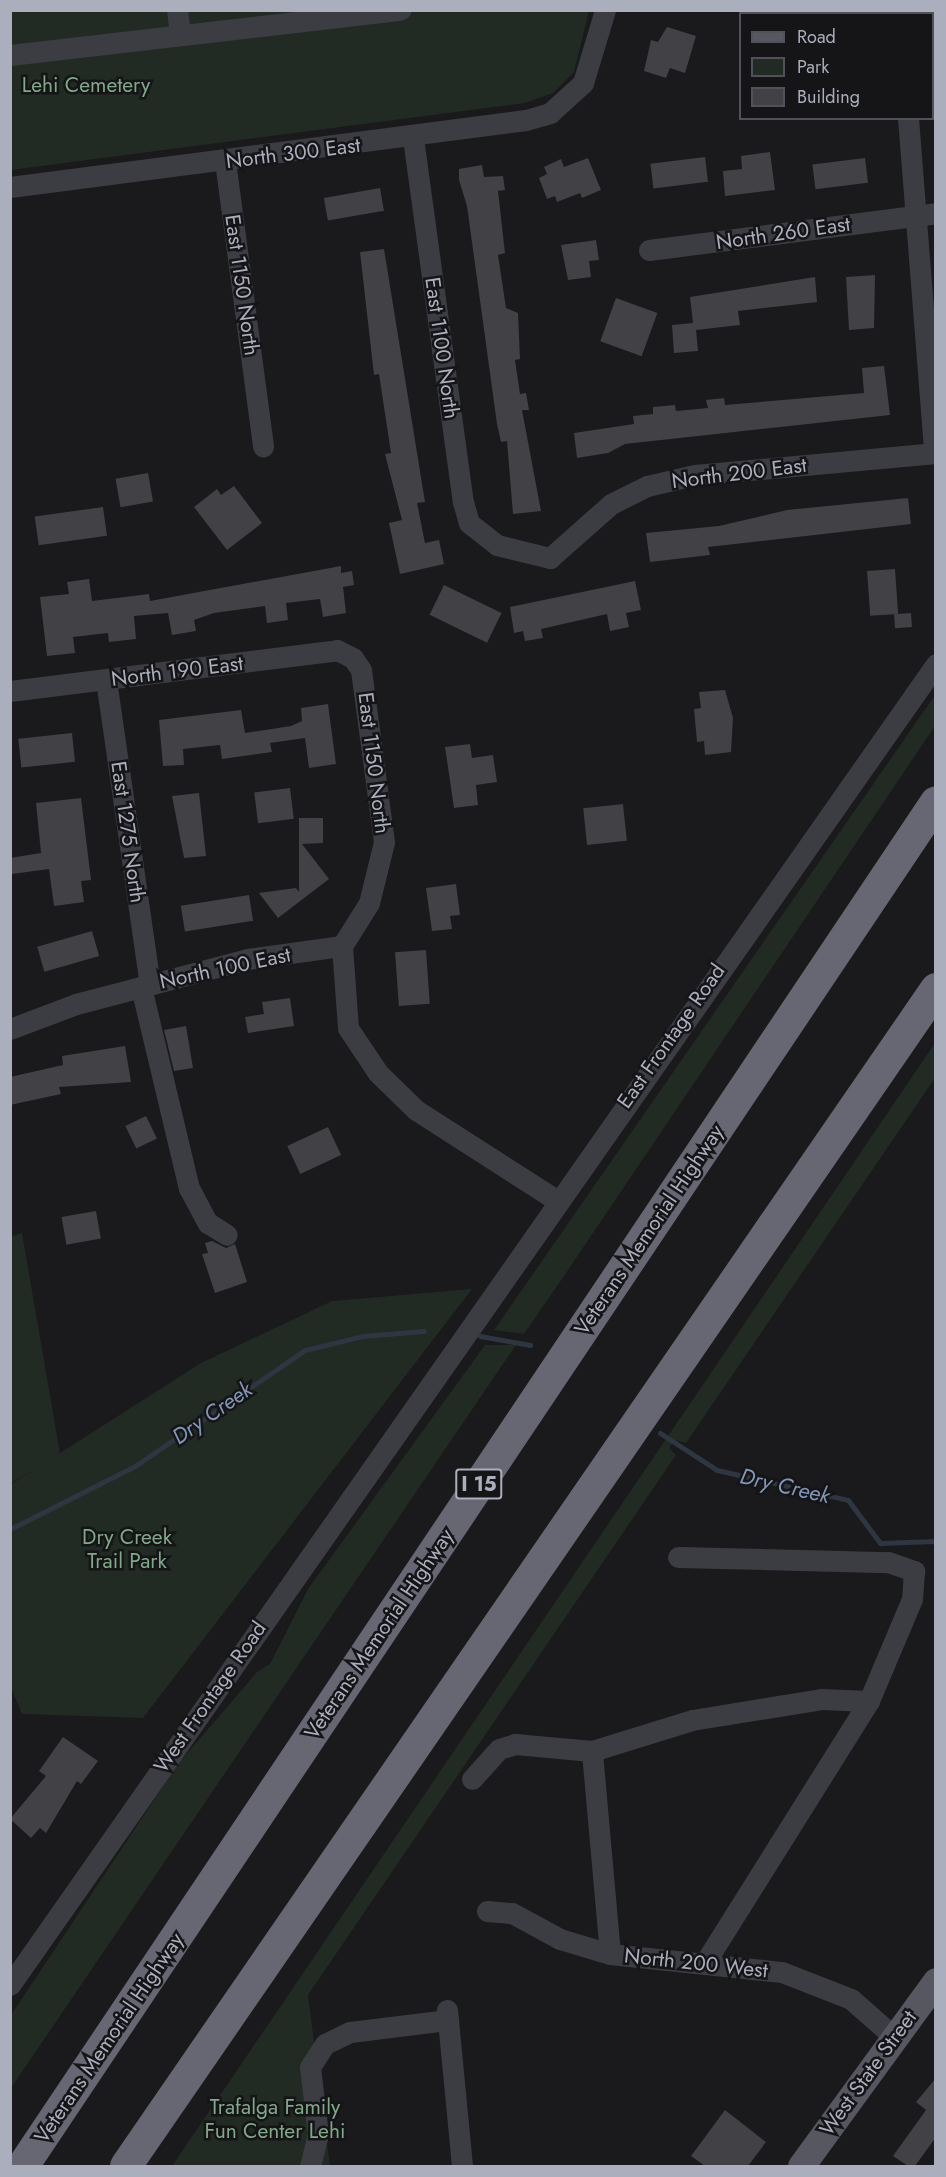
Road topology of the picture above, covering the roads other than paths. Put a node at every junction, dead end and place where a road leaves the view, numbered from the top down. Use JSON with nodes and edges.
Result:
{"nodes":[{"id":1,"x":177,"y":10,"type":"edge"},
{"id":2,"x":400,"y":10,"type":"edge"},
{"id":3,"x":605,"y":10,"type":"edge"},
{"id":4,"x":180,"y":35,"type":"junction"},
{"id":5,"x":10,"y":55,"type":"edge"},
{"id":6,"x":908,"y":120,"type":"edge"},
{"id":7,"x":413,"y":138,"type":"junction"},
{"id":8,"x":225,"y":161,"type":"junction"},
{"id":9,"x":10,"y":187,"type":"edge"},
{"id":10,"x":926,"y":214,"type":"edge"},
{"id":11,"x":650,"y":250,"type":"dead end"},
{"id":12,"x":263,"y":446,"type":"dead end"},
{"id":13,"x":935,"y":452,"type":"edge"},
{"id":14,"x":497,"y":544,"type":"joint"},
{"id":15,"x":342,"y":652,"type":"joint"},
{"id":16,"x":936,"y":664,"type":"edge"},
{"id":17,"x":106,"y":680,"type":"junction"},
{"id":18,"x":10,"y":691,"type":"edge"},
{"id":19,"x":936,"y":802,"type":"edge"},
{"id":20,"x":342,"y":946,"type":"junction"},
{"id":21,"x":145,"y":986,"type":"junction"},
{"id":22,"x":936,"y":989,"type":"edge"},
{"id":23,"x":10,"y":1029,"type":"edge"},
{"id":24,"x":556,"y":1200,"type":"junction"},
{"id":25,"x":227,"y":1235,"type":"dead end"},
{"id":26,"x":410,"y":1410,"type":"joint"},
{"id":27,"x":678,"y":1557,"type":"dead end"},
{"id":28,"x":869,"y":1701,"type":"junction"},
{"id":29,"x":592,"y":1751,"type":"junction"},
{"id":30,"x":472,"y":1779,"type":"dead end"},
{"id":31,"x":488,"y":1911,"type":"dead end"},
{"id":32,"x":610,"y":1954,"type":"junction"},
{"id":33,"x":705,"y":1962,"type":"junction"},
{"id":34,"x":936,"y":1981,"type":"edge"},
{"id":35,"x":10,"y":1985,"type":"edge"},
{"id":36,"x":893,"y":2036,"type":"junction"},
{"id":37,"x":23,"y":2166,"type":"edge"},
{"id":38,"x":126,"y":2166,"type":"edge"},
{"id":39,"x":310,"y":2166,"type":"edge"},
{"id":40,"x":462,"y":2166,"type":"edge"},
{"id":41,"x":801,"y":2166,"type":"edge"}],
"edges":[{"from":1,"to":4,"type":"street"},
{"from":2,"to":4,"type":"street"},
{"from":3,"to":7,"type":"street","name":"North 300 East"},
{"from":4,"to":5,"type":"street"},
{"from":6,"to":10,"type":"street"},
{"from":7,"to":8,"type":"street","name":"North 300 East"},
{"from":7,"to":14,"type":"street","name":"East 1100 North"},
{"from":8,"to":9,"type":"street","name":"North 300 East"},
{"from":8,"to":12,"type":"street","name":"East 1150 North"},
{"from":10,"to":11,"type":"street","name":"North 260 East"},
{"from":10,"to":13,"type":"street"},
{"from":13,"to":14,"type":"street","name":"North 200 East"},
{"from":15,"to":17,"type":"street","name":"North 190 East"},
{"from":15,"to":20,"type":"street","name":"East 1150 North"},
{"from":16,"to":24,"type":"street","name":"East Frontage Road"},
{"from":17,"to":18,"type":"street","name":"North 190 East"},
{"from":17,"to":21,"type":"street","name":"East 1275 North"},
{"from":19,"to":37,"type":"highway","name":"Veterans Memorial Highway","number":"I 15"},
{"from":20,"to":21,"type":"street","name":"North 100 East"},
{"from":20,"to":24,"type":"street"},
{"from":21,"to":23,"type":"street","name":"North 100 East"},
{"from":21,"to":25,"type":"street","name":"East 1275 North"},
{"from":22,"to":38,"type":"highway"},
{"from":24,"to":26,"type":"street","name":"East Frontage Road"},
{"from":26,"to":35,"type":"street","name":"West Frontage Road"},
{"from":27,"to":28,"type":"street"},
{"from":28,"to":29,"type":"street"},
{"from":28,"to":33,"type":"street"},
{"from":29,"to":30,"type":"street"},
{"from":29,"to":32,"type":"street"},
{"from":31,"to":32,"type":"street","name":"North 200 West"},
{"from":32,"to":33,"type":"street","name":"North 200 West"},
{"from":33,"to":36,"type":"street","name":"North 200 West"},
{"from":34,"to":36,"type":"main road","name":"West State Street"},
{"from":36,"to":41,"type":"main road","name":"West State Street"},
{"from":39,"to":40,"type":"street"}]}
